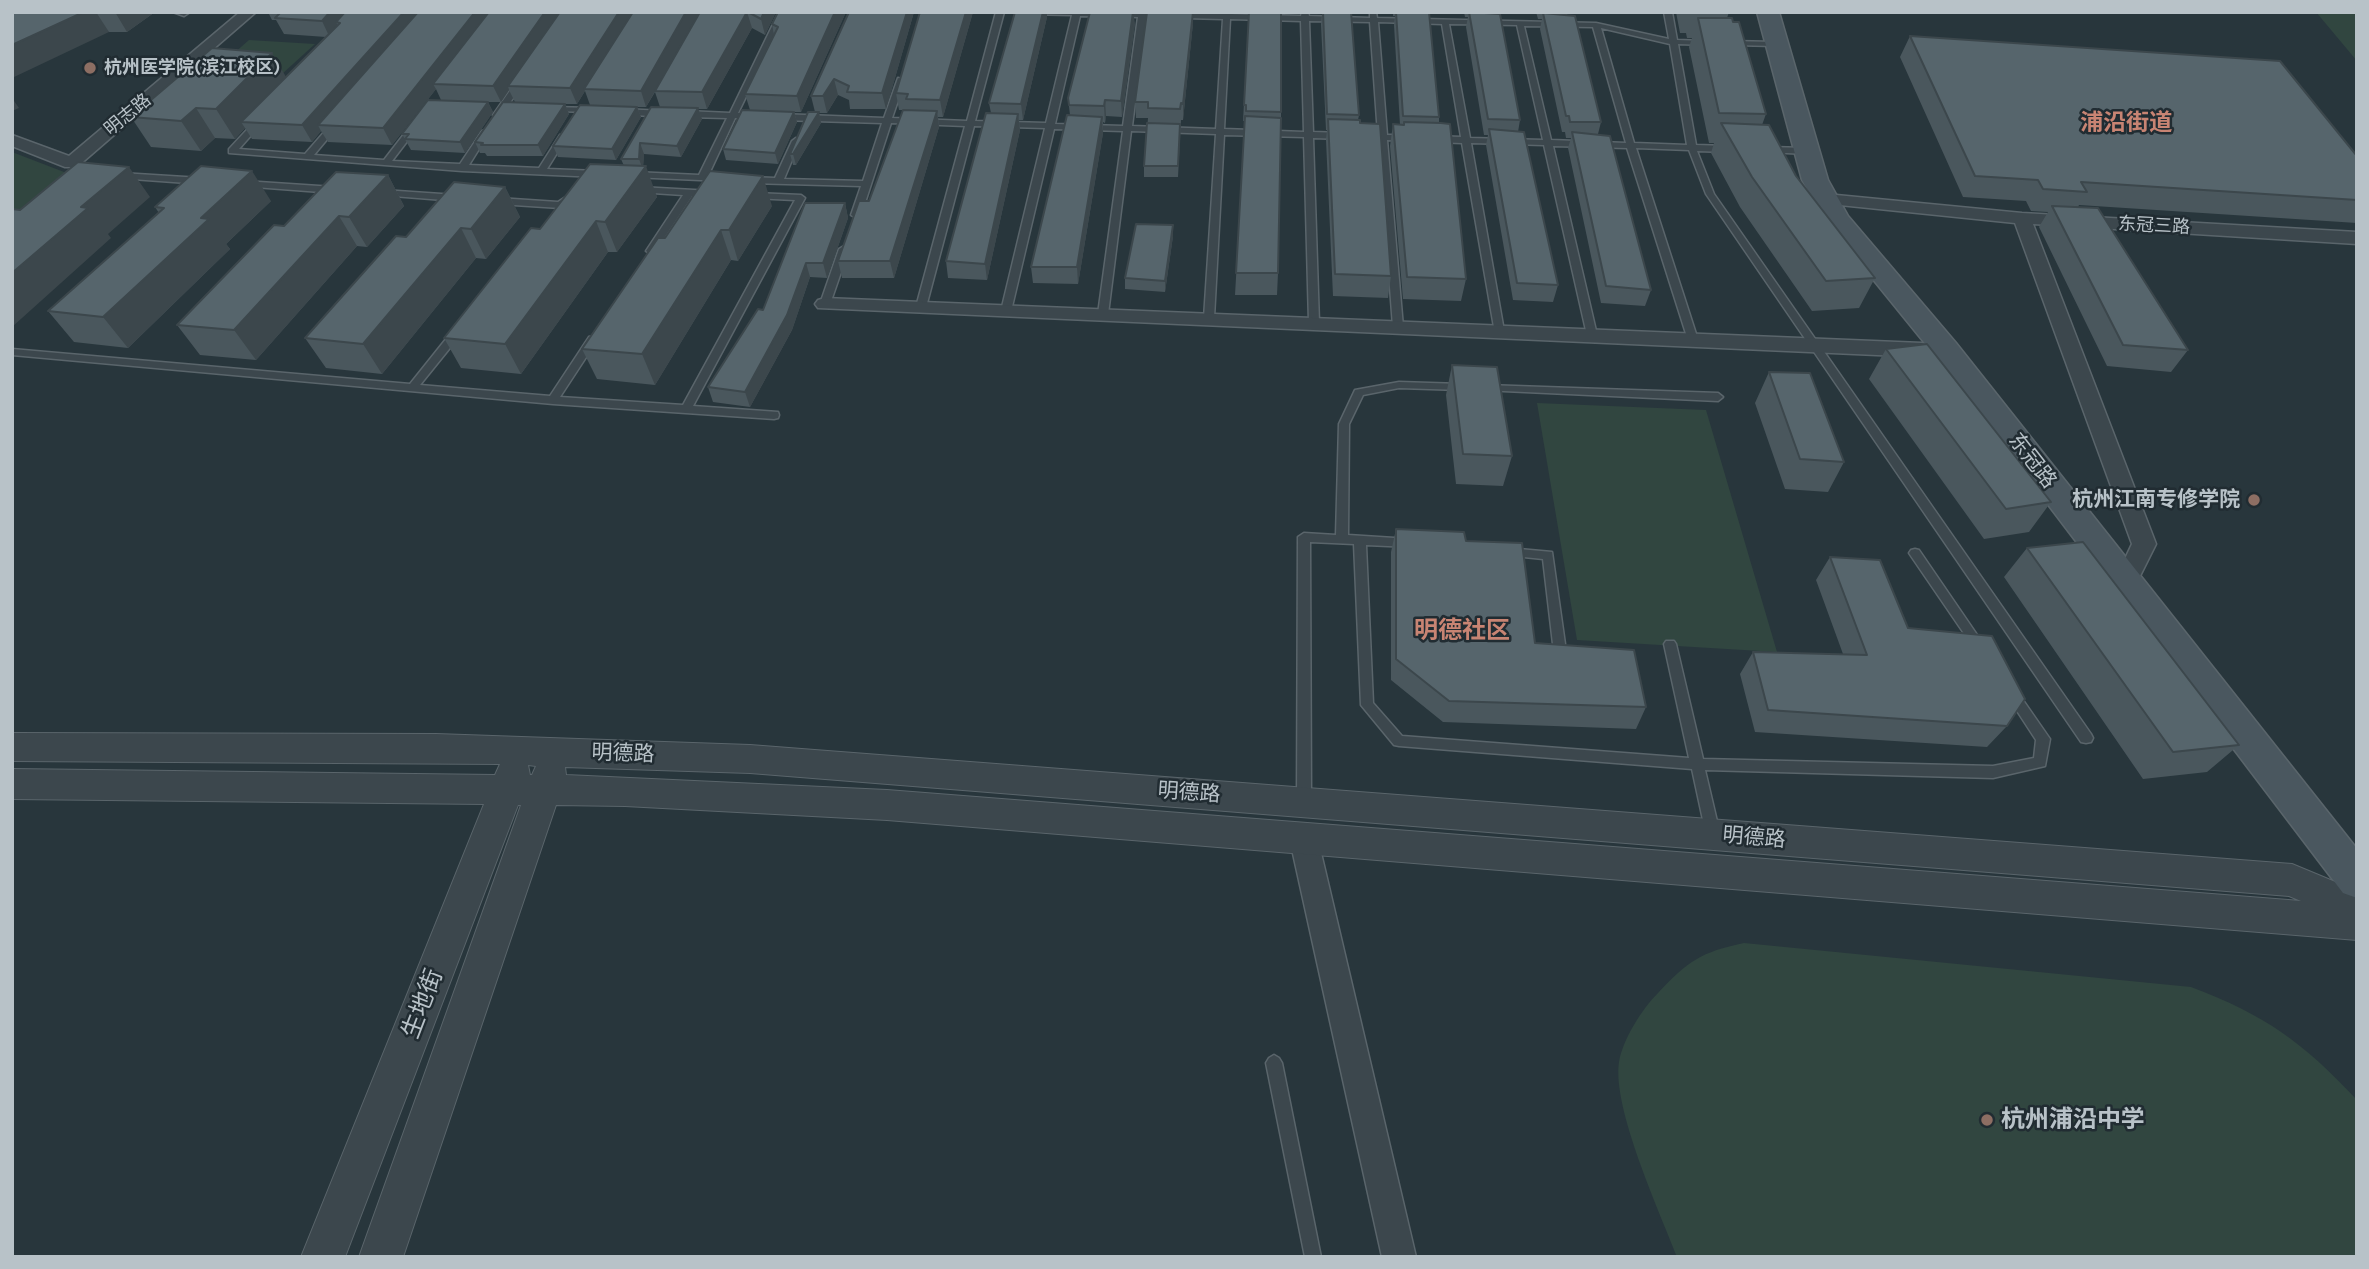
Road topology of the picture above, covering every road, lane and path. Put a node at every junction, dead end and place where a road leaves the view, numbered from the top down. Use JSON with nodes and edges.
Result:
{"nodes":[{"id":1,"x":177,"y":12,"type":"edge"},
{"id":2,"x":186,"y":12,"type":"edge"},
{"id":3,"x":249,"y":12,"type":"edge"},
{"id":4,"x":783,"y":12,"type":"edge"},
{"id":5,"x":1000,"y":12,"type":"edge"},
{"id":6,"x":1026,"y":12,"type":"edge"},
{"id":7,"x":1668,"y":12,"type":"edge"},
{"id":8,"x":1768,"y":12,"type":"edge"},
{"id":9,"x":1077,"y":13,"type":"edge"},
{"id":10,"x":1226,"y":14,"type":"edge"},
{"id":11,"x":1142,"y":15,"type":"junction"},
{"id":12,"x":1305,"y":15,"type":"edge"},
{"id":13,"x":1374,"y":16,"type":"edge"},
{"id":14,"x":1444,"y":21,"type":"junction"},
{"id":15,"x":1520,"y":23,"type":"junction"},
{"id":16,"x":1596,"y":25,"type":"junction"},
{"id":17,"x":1672,"y":42,"type":"junction"},
{"id":18,"x":1712,"y":43,"type":"edge"},
{"id":19,"x":1724,"y":43,"type":"edge"},
{"id":20,"x":1776,"y":44,"type":"junction"},
{"id":21,"x":903,"y":72,"type":"edge"},
{"id":22,"x":524,"y":76,"type":"edge"},
{"id":23,"x":587,"y":99,"type":"edge"},
{"id":24,"x":655,"y":102,"type":"edge"},
{"id":25,"x":811,"y":106,"type":"edge"},
{"id":26,"x":489,"y":108,"type":"edge"},
{"id":27,"x":501,"y":109,"type":"junction"},
{"id":28,"x":514,"y":109,"type":"edge"},
{"id":29,"x":541,"y":109,"type":"edge"},
{"id":30,"x":580,"y":110,"type":"junction"},
{"id":31,"x":269,"y":111,"type":"edge"},
{"id":32,"x":648,"y":113,"type":"junction"},
{"id":33,"x":423,"y":115,"type":"edge"},
{"id":34,"x":343,"y":116,"type":"edge"},
{"id":35,"x":731,"y":116,"type":"junction"},
{"id":36,"x":806,"y":118,"type":"junction"},
{"id":37,"x":574,"y":120,"type":"edge"},
{"id":38,"x":888,"y":121,"type":"junction"},
{"id":39,"x":970,"y":123,"type":"junction"},
{"id":40,"x":641,"y":126,"type":"edge"},
{"id":41,"x":1048,"y":126,"type":"junction"},
{"id":42,"x":1127,"y":128,"type":"junction"},
{"id":43,"x":567,"y":130,"type":"edge"},
{"id":44,"x":1220,"y":131,"type":"junction"},
{"id":45,"x":1309,"y":135,"type":"junction"},
{"id":46,"x":1385,"y":137,"type":"junction"},
{"id":47,"x":1411,"y":138,"type":"edge"},
{"id":48,"x":12,"y":139,"type":"edge"},
{"id":49,"x":1424,"y":139,"type":"edge"},
{"id":50,"x":1464,"y":140,"type":"junction"},
{"id":51,"x":1547,"y":143,"type":"junction"},
{"id":52,"x":1631,"y":146,"type":"junction"},
{"id":53,"x":1692,"y":148,"type":"junction"},
{"id":54,"x":1744,"y":150,"type":"edge"},
{"id":55,"x":1756,"y":150,"type":"edge"},
{"id":56,"x":1808,"y":151,"type":"junction"},
{"id":57,"x":307,"y":157,"type":"junction"},
{"id":58,"x":386,"y":163,"type":"junction"},
{"id":59,"x":462,"y":168,"type":"junction"},
{"id":60,"x":541,"y":172,"type":"junction"},
{"id":61,"x":104,"y":174,"type":"edge"},
{"id":62,"x":615,"y":175,"type":"edge"},
{"id":63,"x":627,"y":175,"type":"edge"},
{"id":64,"x":702,"y":178,"type":"junction"},
{"id":65,"x":727,"y":179,"type":"edge"},
{"id":66,"x":740,"y":180,"type":"edge"},
{"id":67,"x":778,"y":181,"type":"junction"},
{"id":68,"x":214,"y":182,"type":"edge"},
{"id":69,"x":228,"y":183,"type":"edge"},
{"id":70,"x":867,"y":184,"type":"junction"},
{"id":71,"x":583,"y":188,"type":"edge"},
{"id":72,"x":339,"y":190,"type":"edge"},
{"id":73,"x":623,"y":190,"type":"edge"},
{"id":74,"x":366,"y":192,"type":"edge"},
{"id":75,"x":689,"y":193,"type":"junction"},
{"id":76,"x":717,"y":194,"type":"edge"},
{"id":77,"x":745,"y":195,"type":"edge"},
{"id":78,"x":463,"y":199,"type":"edge"},
{"id":79,"x":1826,"y":199,"type":"junction"},
{"id":80,"x":491,"y":200,"type":"edge"},
{"id":81,"x":560,"y":205,"type":"junction"},
{"id":82,"x":551,"y":216,"type":"edge"},
{"id":83,"x":2021,"y":218,"type":"junction"},
{"id":84,"x":854,"y":220,"type":"edge"},
{"id":85,"x":2357,"y":238,"type":"edge"},
{"id":86,"x":846,"y":244,"type":"edge"},
{"id":87,"x":644,"y":262,"type":"edge"},
{"id":88,"x":825,"y":304,"type":"joint"},
{"id":89,"x":921,"y":307,"type":"junction"},
{"id":90,"x":1006,"y":311,"type":"junction"},
{"id":91,"x":1103,"y":314,"type":"junction"},
{"id":92,"x":1209,"y":318,"type":"junction"},
{"id":93,"x":464,"y":323,"type":"edge"},
{"id":94,"x":1314,"y":323,"type":"junction"},
{"id":95,"x":1398,"y":327,"type":"junction"},
{"id":96,"x":598,"y":331,"type":"edge"},
{"id":97,"x":1499,"y":331,"type":"junction"},
{"id":98,"x":1592,"y":335,"type":"junction"},
{"id":99,"x":1693,"y":340,"type":"junction"},
{"id":100,"x":1812,"y":345,"type":"junction"},
{"id":101,"x":1946,"y":351,"type":"junction"},
{"id":102,"x":12,"y":352,"type":"edge"},
{"id":103,"x":412,"y":388,"type":"junction"},
{"id":104,"x":1718,"y":397,"type":"dead end"},
{"id":105,"x":553,"y":400,"type":"junction"},
{"id":106,"x":686,"y":410,"type":"junction"},
{"id":107,"x":774,"y":415,"type":"dead end"},
{"id":108,"x":1342,"y":538,"type":"junction"},
{"id":109,"x":1360,"y":539,"type":"junction"},
{"id":110,"x":1427,"y":545,"type":"edge"},
{"id":111,"x":1494,"y":551,"type":"edge"},
{"id":112,"x":1915,"y":553,"type":"dead end"},
{"id":113,"x":2126,"y":582,"type":"junction"},
{"id":114,"x":1559,"y":644,"type":"edge"},
{"id":115,"x":1670,"y":644,"type":"dead end"},
{"id":116,"x":1990,"y":662,"type":"edge"},
{"id":117,"x":2005,"y":684,"type":"edge"},
{"id":118,"x":2085,"y":738,"type":"dead end"},
{"id":119,"x":12,"y":747,"type":"edge"},
{"id":120,"x":540,"y":751,"type":"junction"},
{"id":121,"x":1698,"y":764,"type":"junction"},
{"id":122,"x":12,"y":784,"type":"edge"},
{"id":123,"x":507,"y":789,"type":"junction"},
{"id":124,"x":545,"y":789,"type":"junction"},
{"id":125,"x":1304,"y":802,"type":"junction"},
{"id":126,"x":1713,"y":834,"type":"junction"},
{"id":127,"x":1304,"y":841,"type":"junction"},
{"id":128,"x":2357,"y":880,"type":"edge"},
{"id":129,"x":2357,"y":909,"type":"edge"},
{"id":130,"x":2357,"y":923,"type":"edge"},
{"id":131,"x":1274,"y":1063,"type":"dead end"},
{"id":132,"x":323,"y":1257,"type":"edge"},
{"id":133,"x":381,"y":1257,"type":"edge"},
{"id":134,"x":1313,"y":1257,"type":"edge"},
{"id":135,"x":1399,"y":1257,"type":"edge"}],
"edges":[{"from":1,"to":2,"type":"lane"},
{"from":3,"to":48,"type":"street","name":"明志路"},
{"from":4,"to":35,"type":"lane"},
{"from":5,"to":39,"type":"lane"},
{"from":6,"to":9,"type":"lane"},
{"from":7,"to":17,"type":"lane"},
{"from":8,"to":20,"type":"main road","name":"东冠路"},
{"from":9,"to":11,"type":"lane"},
{"from":9,"to":41,"type":"lane"},
{"from":10,"to":11,"type":"lane"},
{"from":10,"to":12,"type":"lane"},
{"from":10,"to":44,"type":"lane"},
{"from":11,"to":42,"type":"lane"},
{"from":12,"to":13,"type":"lane"},
{"from":12,"to":45,"type":"lane"},
{"from":13,"to":14,"type":"lane"},
{"from":13,"to":46,"type":"lane"},
{"from":14,"to":15,"type":"lane"},
{"from":14,"to":50,"type":"lane"},
{"from":15,"to":16,"type":"lane"},
{"from":15,"to":51,"type":"lane"},
{"from":16,"to":17,"type":"lane"},
{"from":16,"to":52,"type":"lane"},
{"from":17,"to":18,"type":"lane"},
{"from":17,"to":53,"type":"lane"},
{"from":19,"to":20,"type":"lane"},
{"from":20,"to":56,"type":"main road","name":"东冠路"},
{"from":21,"to":38,"type":"lane"},
{"from":22,"to":27,"type":"lane"},
{"from":23,"to":30,"type":"lane"},
{"from":24,"to":32,"type":"lane"},
{"from":25,"to":36,"type":"lane"},
{"from":26,"to":27,"type":"lane"},
{"from":27,"to":28,"type":"lane"},
{"from":27,"to":59,"type":"lane"},
{"from":29,"to":30,"type":"lane"},
{"from":30,"to":32,"type":"lane"},
{"from":30,"to":37,"type":"lane"},
{"from":31,"to":57,"type":"lane"},
{"from":32,"to":35,"type":"lane"},
{"from":32,"to":40,"type":"lane"},
{"from":33,"to":58,"type":"lane"},
{"from":34,"to":57,"type":"lane"},
{"from":35,"to":36,"type":"lane"},
{"from":35,"to":64,"type":"lane"},
{"from":36,"to":38,"type":"lane"},
{"from":36,"to":67,"type":"lane"},
{"from":38,"to":39,"type":"lane"},
{"from":38,"to":70,"type":"lane"},
{"from":39,"to":41,"type":"lane"},
{"from":39,"to":89,"type":"lane"},
{"from":41,"to":42,"type":"lane"},
{"from":41,"to":90,"type":"lane"},
{"from":42,"to":44,"type":"lane"},
{"from":42,"to":91,"type":"lane"},
{"from":43,"to":60,"type":"lane"},
{"from":44,"to":45,"type":"lane"},
{"from":44,"to":92,"type":"lane"},
{"from":45,"to":46,"type":"lane"},
{"from":45,"to":94,"type":"lane"},
{"from":46,"to":47,"type":"lane"},
{"from":46,"to":95,"type":"lane"},
{"from":49,"to":50,"type":"lane"},
{"from":50,"to":51,"type":"lane"},
{"from":50,"to":97,"type":"lane"},
{"from":51,"to":52,"type":"lane"},
{"from":51,"to":98,"type":"lane"},
{"from":52,"to":53,"type":"lane"},
{"from":52,"to":99,"type":"lane"},
{"from":53,"to":54,"type":"lane"},
{"from":53,"to":100,"type":"lane"},
{"from":55,"to":56,"type":"lane"},
{"from":56,"to":79,"type":"main road","name":"东冠路"},
{"from":57,"to":58,"type":"lane"},
{"from":58,"to":59,"type":"lane"},
{"from":59,"to":60,"type":"lane"},
{"from":60,"to":62,"type":"lane"},
{"from":61,"to":68,"type":"lane"},
{"from":63,"to":64,"type":"lane"},
{"from":64,"to":65,"type":"lane"},
{"from":66,"to":67,"type":"lane"},
{"from":67,"to":70,"type":"lane"},
{"from":69,"to":72,"type":"lane"},
{"from":70,"to":84,"type":"lane"},
{"from":71,"to":81,"type":"lane"},
{"from":73,"to":75,"type":"lane"},
{"from":74,"to":78,"type":"lane"},
{"from":75,"to":76,"type":"lane"},
{"from":75,"to":87,"type":"lane"},
{"from":77,"to":106,"type":"lane"},
{"from":79,"to":83,"type":"street","name":"东冠三路"},
{"from":79,"to":101,"type":"main road","name":"东冠路"},
{"from":80,"to":81,"type":"lane"},
{"from":81,"to":82,"type":"lane"},
{"from":83,"to":85,"type":"street","name":"东冠三路"},
{"from":83,"to":113,"type":"street"},
{"from":86,"to":88,"type":"lane"},
{"from":88,"to":89,"type":"street"},
{"from":89,"to":90,"type":"street"},
{"from":90,"to":91,"type":"street"},
{"from":91,"to":92,"type":"street"},
{"from":92,"to":94,"type":"street"},
{"from":93,"to":103,"type":"lane"},
{"from":94,"to":95,"type":"street"},
{"from":95,"to":97,"type":"street"},
{"from":96,"to":105,"type":"lane"},
{"from":97,"to":98,"type":"street"},
{"from":98,"to":99,"type":"street"},
{"from":99,"to":100,"type":"street"},
{"from":100,"to":101,"type":"street"},
{"from":100,"to":118,"type":"lane"},
{"from":101,"to":113,"type":"main road","name":"东冠路"},
{"from":102,"to":103,"type":"lane"},
{"from":103,"to":105,"type":"lane"},
{"from":104,"to":108,"type":"lane"},
{"from":105,"to":106,"type":"lane"},
{"from":106,"to":107,"type":"lane"},
{"from":108,"to":109,"type":"lane"},
{"from":108,"to":125,"type":"lane"},
{"from":109,"to":110,"type":"lane"},
{"from":109,"to":121,"type":"lane"},
{"from":111,"to":114,"type":"lane"},
{"from":112,"to":116,"type":"lane"},
{"from":113,"to":128,"type":"main road","name":"东冠路"},
{"from":115,"to":121,"type":"lane"},
{"from":117,"to":121,"type":"lane"},
{"from":119,"to":120,"type":"street","name":"明德路"},
{"from":120,"to":123,"type":"street","name":"生地街"},
{"from":120,"to":124,"type":"street","name":"生地街"},
{"from":120,"to":125,"type":"street","name":"明德路"},
{"from":121,"to":126,"type":"lane"},
{"from":122,"to":123,"type":"street","name":"明德路"},
{"from":123,"to":124,"type":"street","name":"明德路"},
{"from":123,"to":132,"type":"street","name":"生地街"},
{"from":124,"to":127,"type":"street","name":"明德路"},
{"from":124,"to":133,"type":"street","name":"生地街"},
{"from":125,"to":126,"type":"street","name":"明德路"},
{"from":126,"to":129,"type":"street","name":"明德路"},
{"from":127,"to":130,"type":"street","name":"明德路"},
{"from":127,"to":135,"type":"street"},
{"from":131,"to":134,"type":"lane"}]}
